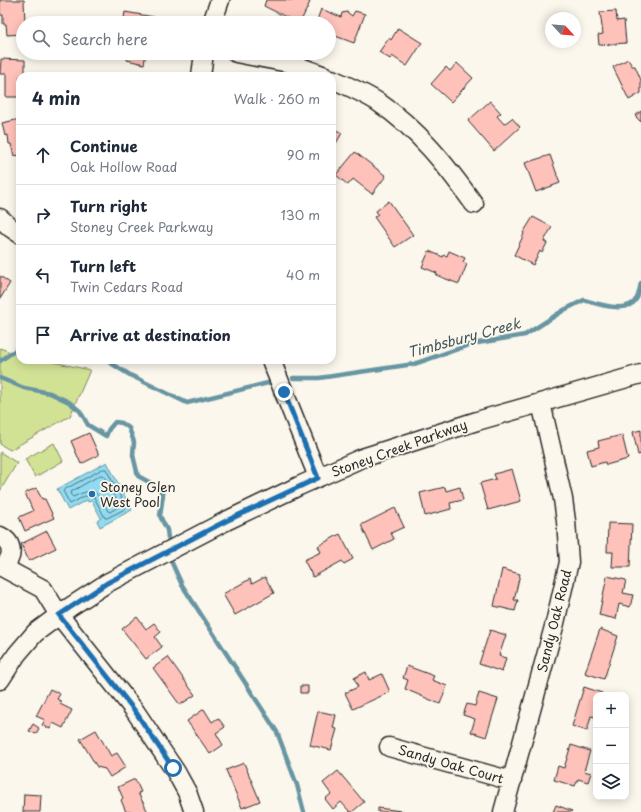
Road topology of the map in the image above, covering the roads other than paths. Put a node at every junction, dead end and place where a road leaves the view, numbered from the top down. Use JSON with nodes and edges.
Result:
{"nodes":[{"id":1,"x":220,"y":0,"type":"edge"},
{"id":2,"x":214,"y":16,"type":"edge"},
{"id":3,"x":203,"y":60,"type":"edge"},
{"id":4,"x":273,"y":60,"type":"edge"},
{"id":5,"x":202,"y":72,"type":"edge"},
{"id":6,"x":314,"y":72,"type":"edge"},
{"id":7,"x":336,"y":81,"type":"edge"},
{"id":8,"x":474,"y":204,"type":"dead end"},
{"id":9,"x":0,"y":218,"type":"edge"},
{"id":10,"x":16,"y":231,"type":"edge"},
{"id":11,"x":273,"y":364,"type":"edge"},
{"id":12,"x":641,"y":374,"type":"edge"},
{"id":13,"x":541,"y":403,"type":"junction"},
{"id":14,"x":318,"y":478,"type":"junction"},
{"id":15,"x":0,"y":536,"type":"edge"},
{"id":16,"x":1,"y":568,"type":"edge"},
{"id":17,"x":59,"y":615,"type":"junction"},
{"id":18,"x":0,"y":680,"type":"edge"},
{"id":19,"x":389,"y":747,"type":"dead end"},
{"id":20,"x":512,"y":781,"type":"junction"},
{"id":21,"x":194,"y":812,"type":"edge"},
{"id":22,"x":503,"y":812,"type":"edge"}],
"edges":[{"from":1,"to":2,"type":"street"},
{"from":3,"to":5,"type":"street"},
{"from":4,"to":6,"type":"street"},
{"from":7,"to":8,"type":"street"},
{"from":9,"to":10,"type":"street"},
{"from":11,"to":14,"type":"street"},
{"from":12,"to":13,"type":"street","name":"Stoney Creek Parkway"},
{"from":13,"to":14,"type":"street","name":"Stoney Creek Parkway"},
{"from":13,"to":20,"type":"street","name":"Sandy Oak Road"},
{"from":14,"to":17,"type":"street","name":"Stoney Creek Parkway"},
{"from":15,"to":16,"type":"street"},
{"from":16,"to":17,"type":"street"},
{"from":17,"to":18,"type":"street","name":"Stoney Creek Parkway"},
{"from":17,"to":21,"type":"street"},
{"from":19,"to":20,"type":"street","name":"Sandy Oak Court"},
{"from":20,"to":22,"type":"street","name":"Sandy Oak Road"}]}
